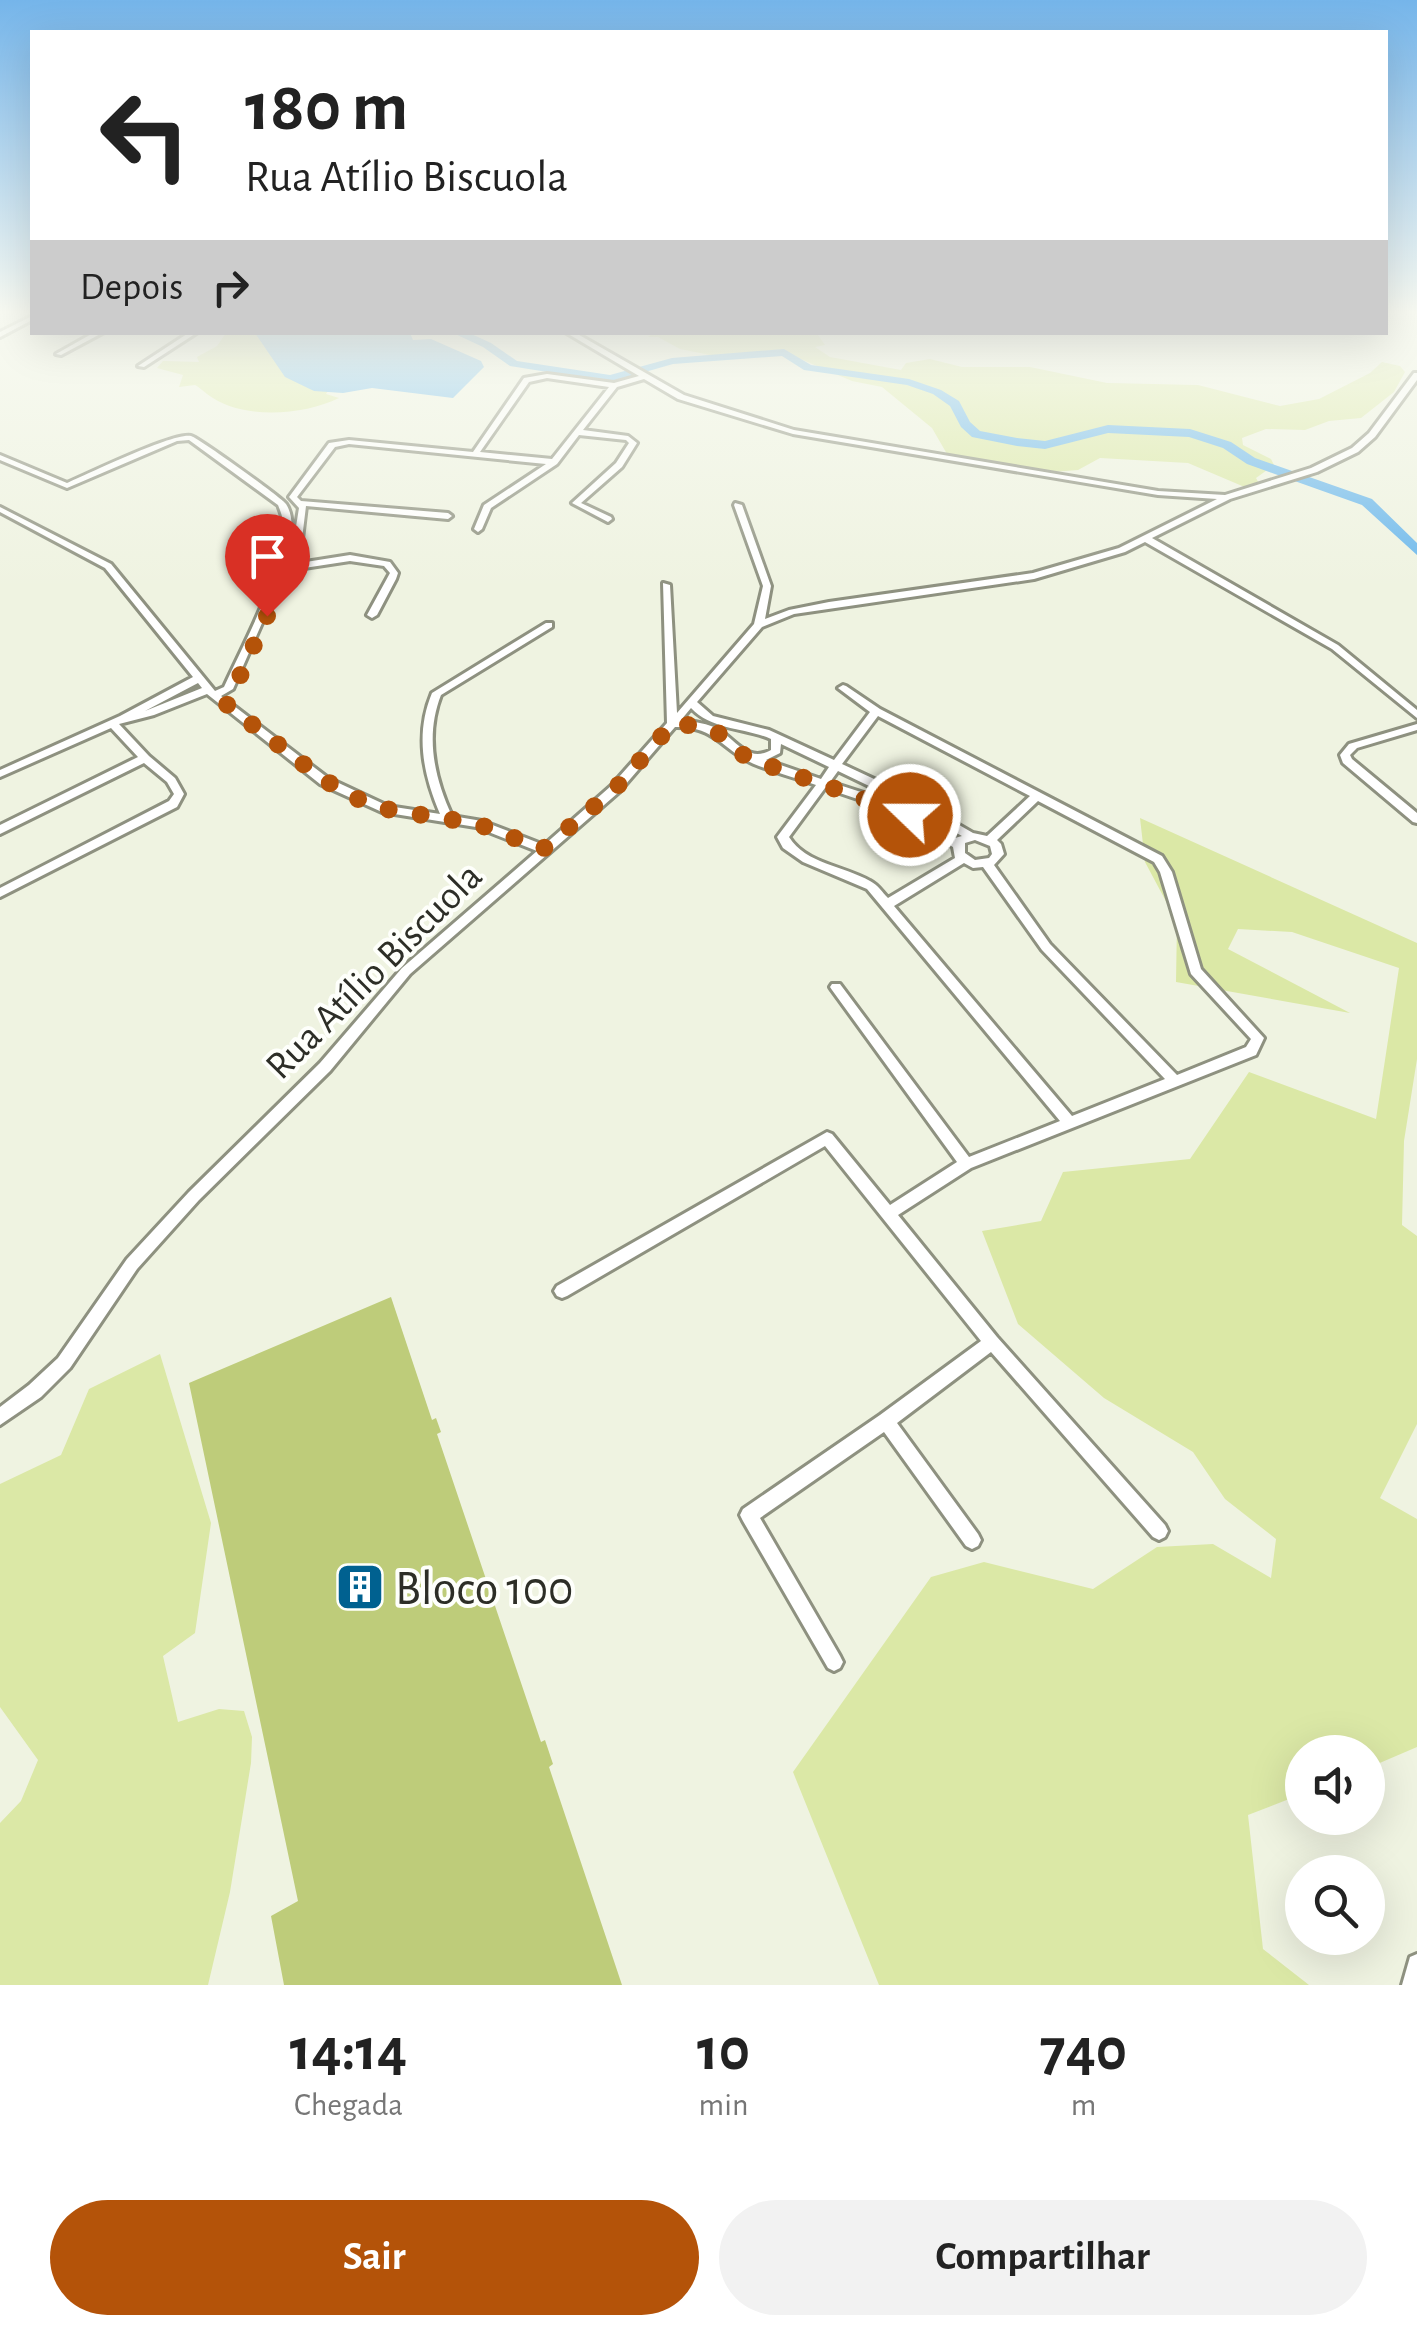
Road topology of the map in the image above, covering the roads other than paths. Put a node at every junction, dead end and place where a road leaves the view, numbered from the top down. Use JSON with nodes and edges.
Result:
{"nodes":[{"id":1,"x":512,"y":403,"type":"edge"},
{"id":2,"x":600,"y":403,"type":"edge"},
{"id":3,"x":697,"y":403,"type":"edge"},
{"id":4,"x":1396,"y":403,"type":"edge"},
{"id":5,"x":577,"y":432,"type":"junction"},
{"id":6,"x":476,"y":453,"type":"junction"},
{"id":7,"x":0,"y":457,"type":"edge"},
{"id":8,"x":554,"y":462,"type":"junction"},
{"id":9,"x":1227,"y":497,"type":"junction"},
{"id":10,"x":300,"y":505,"type":"junction"},
{"id":11,"x":738,"y":505,"type":"dead end"},
{"id":12,"x":0,"y":509,"type":"edge"},
{"id":13,"x":448,"y":516,"type":"dead end"},
{"id":14,"x":608,"y":518,"type":"dead end"},
{"id":15,"x":478,"y":528,"type":"dead end"},
{"id":16,"x":1147,"y":539,"type":"junction"},
{"id":17,"x":290,"y":567,"type":"junction"},
{"id":18,"x":666,"y":585,"type":"dead end"},
{"id":19,"x":372,"y":615,"type":"dead end"},
{"id":20,"x":548,"y":625,"type":"dead end"},
{"id":21,"x":759,"y":625,"type":"junction"},
{"id":22,"x":199,"y":678,"type":"junction"},
{"id":23,"x":843,"y":688,"type":"dead end"},
{"id":24,"x":212,"y":693,"type":"junction"},
{"id":25,"x":691,"y":702,"type":"junction"},
{"id":26,"x":227,"y":705,"type":"junction"},
{"id":27,"x":876,"y":711,"type":"junction"},
{"id":28,"x":1417,"y":716,"type":"edge"},
{"id":29,"x":118,"y":720,"type":"junction"},
{"id":30,"x":672,"y":724,"type":"junction"},
{"id":31,"x":1417,"y":727,"type":"edge"},
{"id":32,"x":776,"y":738,"type":"junction"},
{"id":33,"x":145,"y":758,"type":"junction"},
{"id":34,"x":747,"y":758,"type":"junction"},
{"id":35,"x":836,"y":766,"type":"junction"},
{"id":36,"x":0,"y":774,"type":"edge"},
{"id":37,"x":823,"y":783,"type":"junction"},
{"id":38,"x":1036,"y":796,"type":"junction"},
{"id":39,"x":447,"y":818,"type":"junction"},
{"id":40,"x":1417,"y":819,"type":"edge"},
{"id":41,"x":0,"y":830,"type":"edge"},
{"id":42,"x":970,"y":836,"type":"junction"},
{"id":43,"x":990,"y":840,"type":"junction"},
{"id":44,"x":957,"y":844,"type":"junction"},
{"id":45,"x":543,"y":849,"type":"junction"},
{"id":46,"x":962,"y":858,"type":"junction"},
{"id":47,"x":986,"y":864,"type":"junction"},
{"id":48,"x":0,"y":893,"type":"edge"},
{"id":49,"x":888,"y":904,"type":"junction"},
{"id":50,"x":836,"y":988,"type":"dead end"},
{"id":51,"x":1174,"y":1080,"type":"junction"},
{"id":52,"x":1068,"y":1121,"type":"junction"},
{"id":53,"x":966,"y":1164,"type":"junction"},
{"id":54,"x":888,"y":1214,"type":"junction"},
{"id":55,"x":562,"y":1290,"type":"dead end"},
{"id":56,"x":992,"y":1342,"type":"junction"},
{"id":57,"x":0,"y":1416,"type":"edge"},
{"id":58,"x":886,"y":1421,"type":"junction"},
{"id":59,"x":1159,"y":1531,"type":"dead end"},
{"id":60,"x":972,"y":1540,"type":"dead end"},
{"id":61,"x":834,"y":1662,"type":"dead end"},
{"id":62,"x":1417,"y":1964,"type":"edge"},
{"id":63,"x":1412,"y":1985,"type":"edge"}],
"edges":[{"from":1,"to":6,"type":"street"},
{"from":2,"to":5,"type":"street"},
{"from":3,"to":9,"type":"street"},
{"from":4,"to":9,"type":"street"},
{"from":5,"to":8,"type":"street"},
{"from":5,"to":14,"type":"street"},
{"from":6,"to":8,"type":"street"},
{"from":6,"to":10,"type":"street"},
{"from":7,"to":24,"type":"street"},
{"from":8,"to":15,"type":"street"},
{"from":9,"to":16,"type":"street"},
{"from":10,"to":13,"type":"street"},
{"from":10,"to":17,"type":"street"},
{"from":11,"to":21,"type":"street"},
{"from":12,"to":22,"type":"street"},
{"from":16,"to":21,"type":"street"},
{"from":16,"to":28,"type":"street"},
{"from":17,"to":19,"type":"street"},
{"from":17,"to":26,"type":"street"},
{"from":18,"to":30,"type":"street"},
{"from":20,"to":39,"type":"street"},
{"from":21,"to":25,"type":"street","name":"Rua Atílio Biscuola"},
{"from":22,"to":24,"type":"street"},
{"from":22,"to":29,"type":"street"},
{"from":23,"to":27,"type":"street"},
{"from":24,"to":26,"type":"street"},
{"from":24,"to":29,"type":"street"},
{"from":25,"to":30,"type":"street","name":"Rua Atílio Biscuola"},
{"from":25,"to":32,"type":"street"},
{"from":26,"to":39,"type":"street"},
{"from":27,"to":35,"type":"street"},
{"from":27,"to":38,"type":"street"},
{"from":29,"to":33,"type":"street"},
{"from":29,"to":36,"type":"street"},
{"from":30,"to":34,"type":"street"},
{"from":30,"to":45,"type":"street","name":"Rua Atílio Biscuola"},
{"from":31,"to":40,"type":"street"},
{"from":32,"to":34,"type":"street"},
{"from":32,"to":35,"type":"street"},
{"from":33,"to":41,"type":"street"},
{"from":33,"to":48,"type":"street"},
{"from":34,"to":37,"type":"street"},
{"from":35,"to":37,"type":"street"},
{"from":35,"to":42,"type":"street"},
{"from":37,"to":44,"type":"street"},
{"from":37,"to":49,"type":"street"},
{"from":38,"to":43,"type":"street"},
{"from":38,"to":51,"type":"street"},
{"from":39,"to":45,"type":"street"},
{"from":42,"to":43,"type":"street"},
{"from":42,"to":44,"type":"street"},
{"from":43,"to":47,"type":"street"},
{"from":44,"to":46,"type":"street"},
{"from":45,"to":57,"type":"street","name":"Rua Atílio Biscuola"},
{"from":46,"to":47,"type":"street"},
{"from":46,"to":49,"type":"street"},
{"from":47,"to":51,"type":"street"},
{"from":49,"to":52,"type":"street"},
{"from":50,"to":53,"type":"street"},
{"from":51,"to":52,"type":"street"},
{"from":52,"to":53,"type":"street"},
{"from":53,"to":54,"type":"street"},
{"from":54,"to":55,"type":"street"},
{"from":54,"to":56,"type":"street"},
{"from":56,"to":58,"type":"street"},
{"from":56,"to":59,"type":"street"},
{"from":58,"to":60,"type":"street"},
{"from":58,"to":61,"type":"street"},
{"from":62,"to":63,"type":"street"}]}
